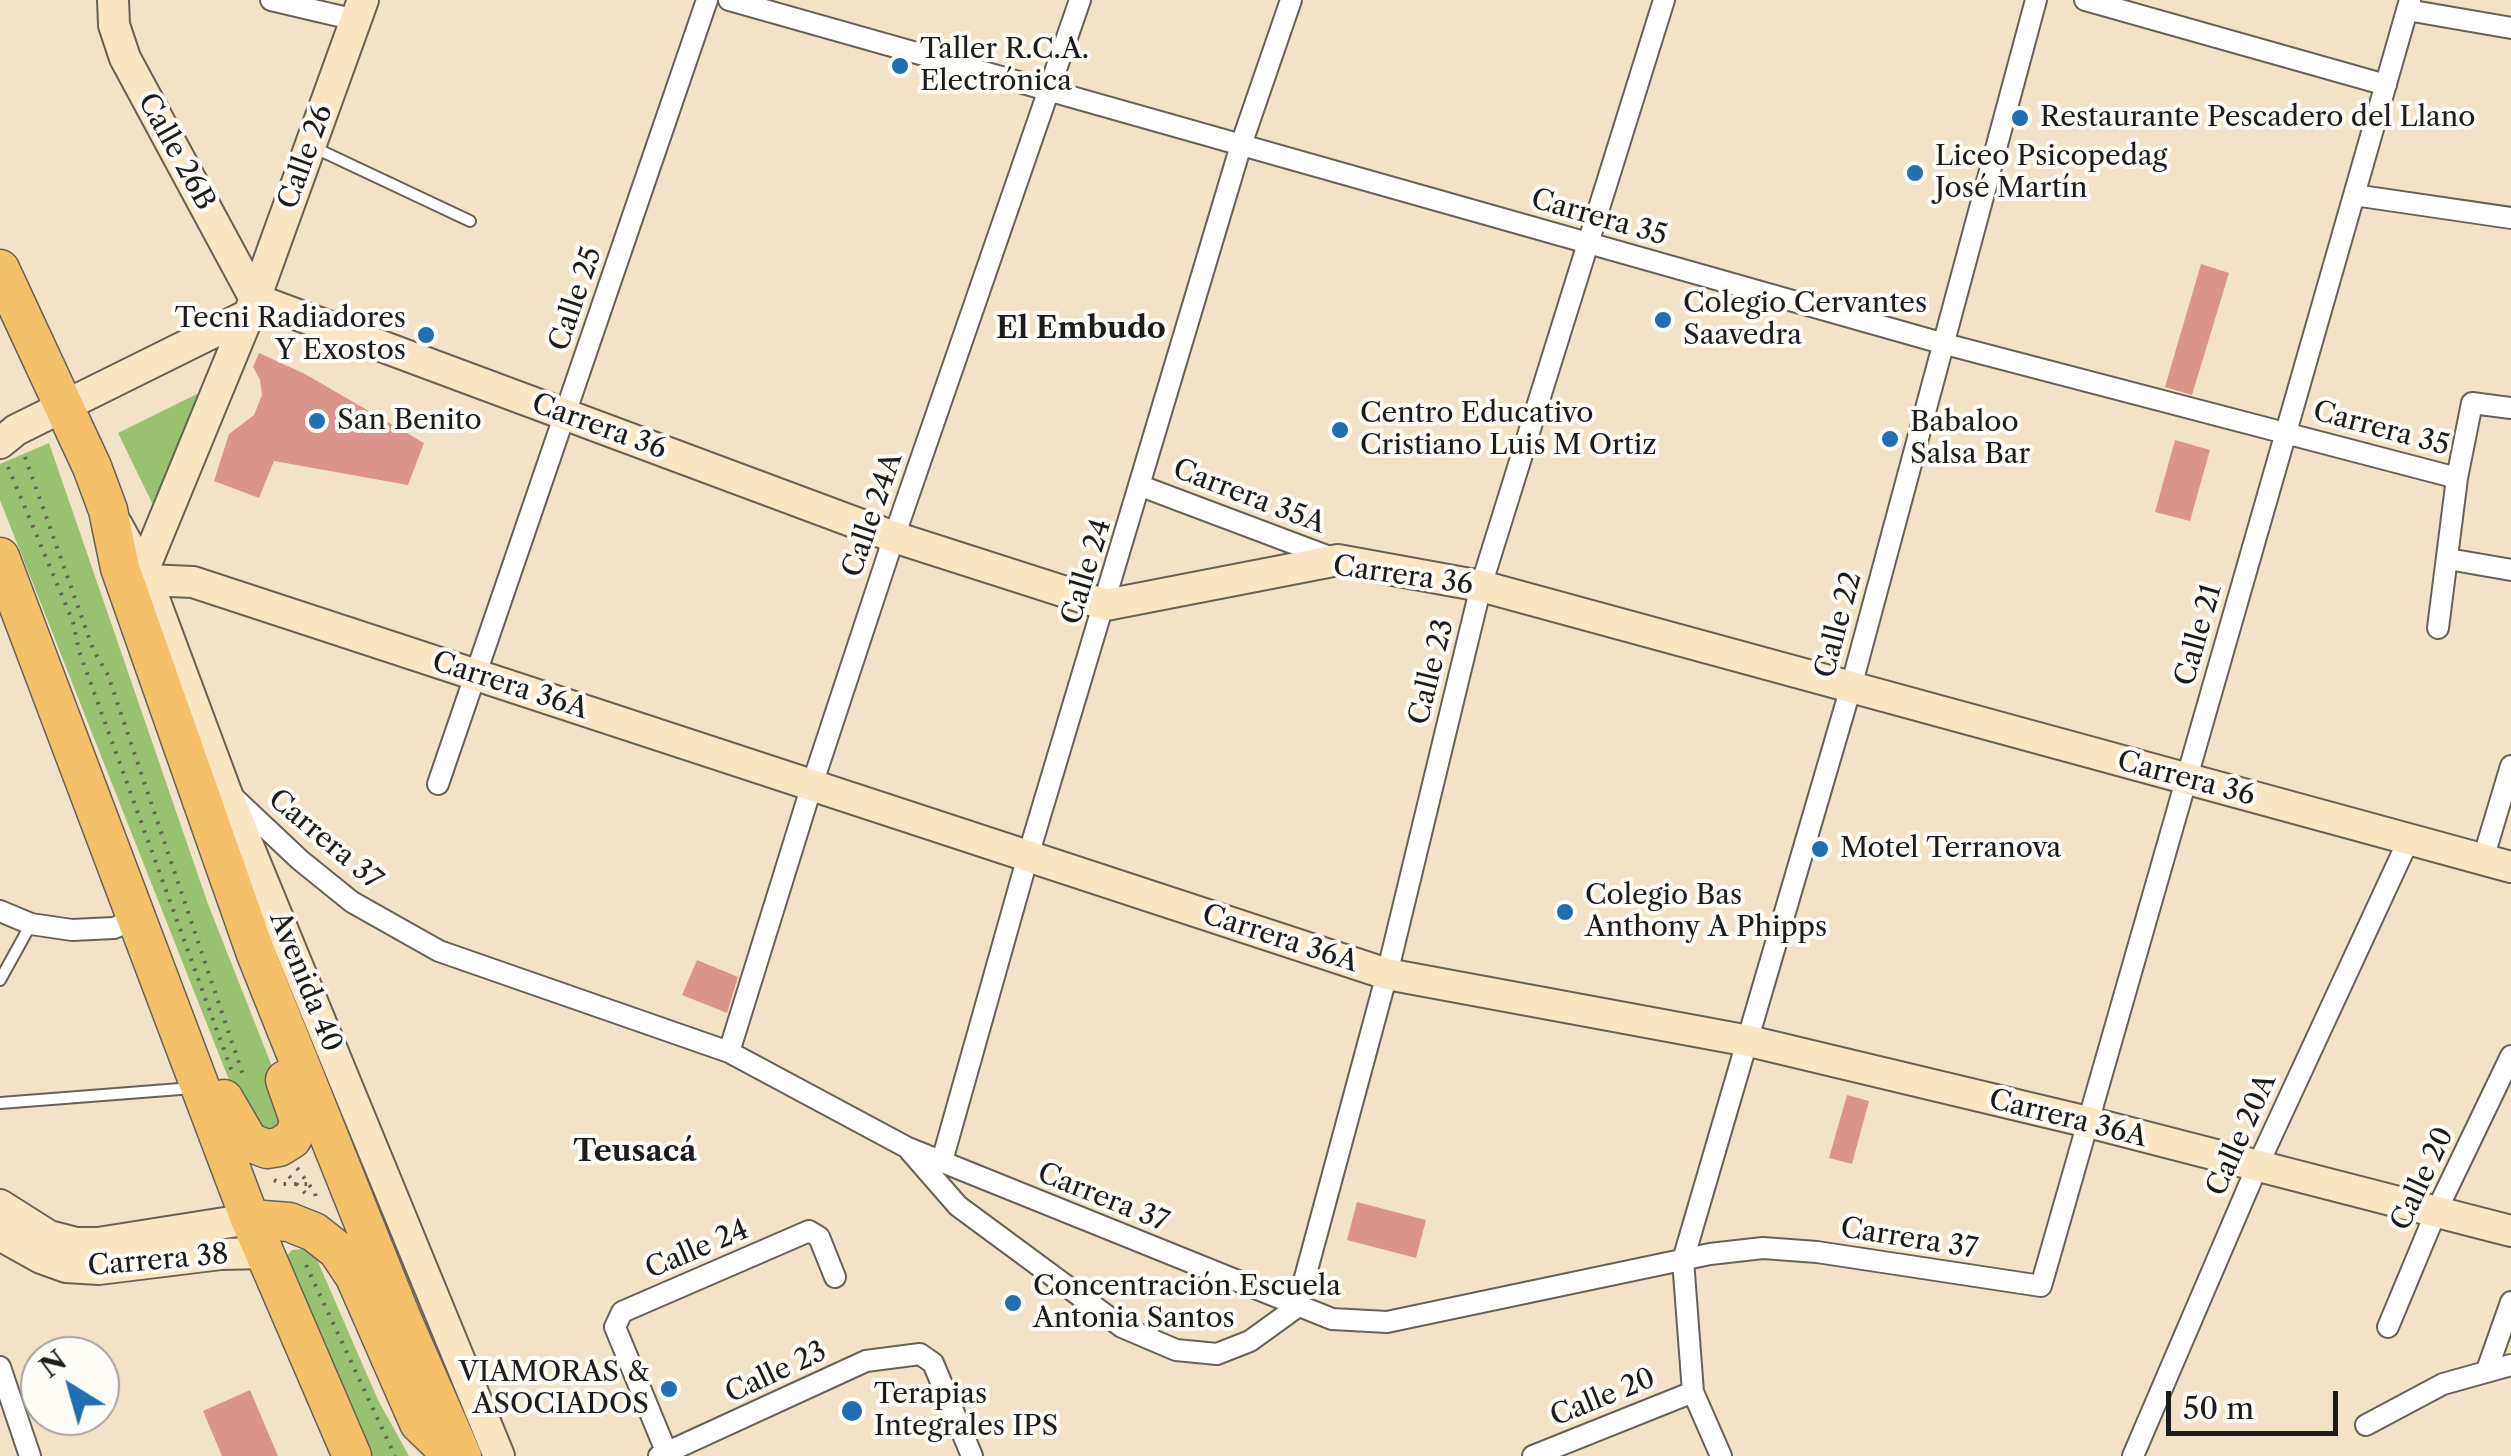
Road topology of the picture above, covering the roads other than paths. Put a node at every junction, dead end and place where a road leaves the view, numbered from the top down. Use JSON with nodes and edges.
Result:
{"nodes":[{"id":1,"x":113,"y":0,"type":"edge"},
{"id":2,"x":272,"y":0,"type":"edge"},
{"id":3,"x":706,"y":0,"type":"edge"},
{"id":4,"x":728,"y":0,"type":"edge"},
{"id":5,"x":1080,"y":0,"type":"edge"},
{"id":6,"x":1291,"y":0,"type":"edge"},
{"id":7,"x":1664,"y":0,"type":"edge"},
{"id":8,"x":2036,"y":0,"type":"edge"},
{"id":9,"x":2085,"y":0,"type":"edge"},
{"id":10,"x":2409,"y":5,"type":"edge"},
{"id":11,"x":360,"y":10,"type":"edge"},
{"id":12,"x":2511,"y":28,"type":"edge"},
{"id":13,"x":2386,"y":85,"type":"junction"},
{"id":14,"x":1049,"y":91,"type":"junction"},
{"id":15,"x":310,"y":145,"type":"junction"},
{"id":16,"x":1241,"y":145,"type":"junction"},
{"id":17,"x":2354,"y":195,"type":"junction"},
{"id":18,"x":2511,"y":218,"type":"edge"},
{"id":19,"x":470,"y":221,"type":"dead end"},
{"id":20,"x":1589,"y":244,"type":"junction"},
{"id":21,"x":0,"y":269,"type":"edge"},
{"id":22,"x":252,"y":306,"type":"junction"},
{"id":23,"x":1945,"y":344,"type":"junction"},
{"id":24,"x":66,"y":406,"type":"junction"},
{"id":25,"x":2511,"y":408,"type":"edge"},
{"id":26,"x":566,"y":415,"type":"junction"},
{"id":27,"x":2286,"y":432,"type":"junction"},
{"id":28,"x":8,"y":447,"type":"edge"},
{"id":29,"x":2458,"y":478,"type":"junction"},
{"id":30,"x":1141,"y":486,"type":"junction"},
{"id":31,"x":108,"y":510,"type":"junction"},
{"id":32,"x":894,"y":537,"type":"junction"},
{"id":33,"x":0,"y":557,"type":"edge"},
{"id":34,"x":2448,"y":559,"type":"junction"},
{"id":35,"x":1338,"y":560,"type":"junction"},
{"id":36,"x":2511,"y":570,"type":"edge"},
{"id":37,"x":145,"y":575,"type":"junction"},
{"id":38,"x":1482,"y":586,"type":"junction"},
{"id":39,"x":1106,"y":605,"type":"junction"},
{"id":40,"x":2438,"y":628,"type":"dead end"},
{"id":41,"x":475,"y":674,"type":"junction"},
{"id":42,"x":1851,"y":687,"type":"junction"},
{"id":43,"x":2511,"y":766,"type":"edge"},
{"id":44,"x":2186,"y":779,"type":"junction"},
{"id":45,"x":438,"y":784,"type":"dead end"},
{"id":46,"x":812,"y":784,"type":"junction"},
{"id":47,"x":226,"y":792,"type":"junction"},
{"id":48,"x":2408,"y":840,"type":"junction"},
{"id":49,"x":1028,"y":856,"type":"junction"},
{"id":50,"x":2497,"y":863,"type":"edge"},
{"id":51,"x":0,"y":912,"type":"edge"},
{"id":52,"x":138,"y":918,"type":"junction"},
{"id":53,"x":31,"y":924,"type":"junction"},
{"id":54,"x":256,"y":954,"type":"junction"},
{"id":55,"x":1386,"y":974,"type":"junction"},
{"id":56,"x":0,"y":980,"type":"edge"},
{"id":57,"x":178,"y":1032,"type":"junction"},
{"id":58,"x":1749,"y":1040,"type":"junction"},
{"id":59,"x":729,"y":1052,"type":"junction"},
{"id":60,"x":2511,"y":1056,"type":"edge"},
{"id":61,"x":216,"y":1081,"type":"junction"},
{"id":62,"x":0,"y":1103,"type":"edge"},
{"id":63,"x":2088,"y":1122,"type":"junction"},
{"id":64,"x":908,"y":1148,"type":"junction"},
{"id":65,"x":942,"y":1162,"type":"junction"},
{"id":66,"x":2256,"y":1168,"type":"junction"},
{"id":67,"x":0,"y":1205,"type":"edge"},
{"id":68,"x":2436,"y":1212,"type":"junction"},
{"id":69,"x":2511,"y":1231,"type":"edge"},
{"id":70,"x":0,"y":1234,"type":"edge"},
{"id":71,"x":257,"y":1236,"type":"junction"},
{"id":72,"x":1683,"y":1260,"type":"junction"},
{"id":73,"x":835,"y":1277,"type":"dead end"},
{"id":74,"x":2041,"y":1286,"type":"joint"},
{"id":75,"x":2511,"y":1302,"type":"edge"},
{"id":76,"x":1297,"y":1308,"type":"junction"},
{"id":77,"x":2388,"y":1327,"type":"dead end"},
{"id":78,"x":2511,"y":1366,"type":"edge"},
{"id":79,"x":0,"y":1367,"type":"edge"},
{"id":80,"x":2487,"y":1370,"type":"junction"},
{"id":81,"x":1692,"y":1392,"type":"junction"},
{"id":82,"x":2366,"y":1426,"type":"dead end"},
{"id":83,"x":1542,"y":1454,"type":"edge"},
{"id":84,"x":664,"y":1455,"type":"edge"},
{"id":85,"x":30,"y":1456,"type":"edge"},
{"id":86,"x":352,"y":1456,"type":"edge"},
{"id":87,"x":453,"y":1456,"type":"edge"},
{"id":88,"x":462,"y":1456,"type":"edge"},
{"id":89,"x":499,"y":1456,"type":"edge"},
{"id":90,"x":972,"y":1456,"type":"edge"},
{"id":91,"x":1721,"y":1456,"type":"edge"},
{"id":92,"x":2133,"y":1456,"type":"edge"}],
"edges":[{"from":1,"to":22,"type":"street","name":"Calle 26B"},
{"from":2,"to":11,"type":"street"},
{"from":3,"to":26,"type":"street","name":"Calle 25"},
{"from":4,"to":14,"type":"street","name":"Carrera 35"},
{"from":5,"to":14,"type":"street","name":"Calle 24A"},
{"from":6,"to":16,"type":"street","name":"Calle 24"},
{"from":7,"to":20,"type":"street","name":"Calle 23"},
{"from":8,"to":23,"type":"street","name":"Calle 22"},
{"from":9,"to":13,"type":"street"},
{"from":10,"to":12,"type":"street"},
{"from":10,"to":13,"type":"street","name":"Calle 21"},
{"from":11,"to":15,"type":"street","name":"Calle 26"},
{"from":13,"to":17,"type":"street","name":"Calle 21"},
{"from":14,"to":16,"type":"street","name":"Carrera 35"},
{"from":14,"to":32,"type":"street","name":"Calle 24A"},
{"from":15,"to":19,"type":"lane"},
{"from":15,"to":22,"type":"street","name":"Calle 26"},
{"from":16,"to":20,"type":"street","name":"Carrera 35"},
{"from":16,"to":30,"type":"street","name":"Calle 24"},
{"from":17,"to":18,"type":"street"},
{"from":17,"to":27,"type":"street","name":"Calle 21"},
{"from":20,"to":23,"type":"street","name":"Carrera 35"},
{"from":20,"to":38,"type":"street","name":"Calle 23"},
{"from":21,"to":24,"type":"highway","name":"Avenida 40"},
{"from":22,"to":24,"type":"street"},
{"from":22,"to":26,"type":"street","name":"Carrera 36"},
{"from":22,"to":37,"type":"street","name":"Calle 26"},
{"from":23,"to":27,"type":"street","name":"Carrera 35"},
{"from":23,"to":42,"type":"street","name":"Calle 22"},
{"from":24,"to":28,"type":"street"},
{"from":24,"to":31,"type":"highway","name":"Avenida 40"},
{"from":25,"to":29,"type":"street"},
{"from":26,"to":32,"type":"street","name":"Carrera 36"},
{"from":26,"to":41,"type":"street","name":"Calle 25"},
{"from":27,"to":29,"type":"street","name":"Carrera 35"},
{"from":27,"to":44,"type":"street","name":"Calle 21"},
{"from":29,"to":34,"type":"street"},
{"from":30,"to":35,"type":"street","name":"Carrera 35A"},
{"from":30,"to":39,"type":"street","name":"Calle 24"},
{"from":31,"to":37,"type":"street","name":"Avenida 40"},
{"from":31,"to":54,"type":"highway","name":"Avenida 40"},
{"from":32,"to":39,"type":"street","name":"Carrera 36"},
{"from":32,"to":46,"type":"street","name":"Calle 24A"},
{"from":33,"to":52,"type":"highway"},
{"from":34,"to":36,"type":"street"},
{"from":34,"to":40,"type":"street"},
{"from":35,"to":38,"type":"street","name":"Carrera 36"},
{"from":35,"to":39,"type":"street","name":"Carrera 36"},
{"from":37,"to":41,"type":"street","name":"Carrera 36A"},
{"from":37,"to":47,"type":"street","name":"Avenida 40"},
{"from":38,"to":42,"type":"street","name":"Carrera 36"},
{"from":38,"to":55,"type":"street","name":"Calle 23"},
{"from":39,"to":49,"type":"street","name":"Calle 24"},
{"from":41,"to":45,"type":"street","name":"Calle 25"},
{"from":41,"to":46,"type":"street","name":"Carrera 36A"},
{"from":42,"to":44,"type":"street","name":"Carrera 36"},
{"from":42,"to":58,"type":"street","name":"Calle 22"},
{"from":43,"to":50,"type":"street"},
{"from":44,"to":48,"type":"street","name":"Carrera 36"},
{"from":44,"to":63,"type":"street","name":"Calle 21"},
{"from":46,"to":49,"type":"street","name":"Carrera 36A"},
{"from":46,"to":59,"type":"street","name":"Calle 24A"},
{"from":47,"to":59,"type":"street","name":"Carrera 37"},
{"from":47,"to":89,"type":"street","name":"Avenida 40"},
{"from":48,"to":50,"type":"street","name":"Carrera 36"},
{"from":48,"to":66,"type":"street","name":"Calle 20A"},
{"from":49,"to":55,"type":"street","name":"Carrera 36A"},
{"from":49,"to":65,"type":"street","name":"Calle 24"},
{"from":51,"to":53,"type":"street"},
{"from":52,"to":53,"type":"street"},
{"from":52,"to":57,"type":"highway"},
{"from":53,"to":56,"type":"lane"},
{"from":54,"to":57,"type":"highway"},
{"from":54,"to":88,"type":"highway","name":"Avenida 40"},
{"from":55,"to":58,"type":"street","name":"Carrera 36A"},
{"from":55,"to":76,"type":"street","name":"Calle 23"},
{"from":57,"to":61,"type":"highway"},
{"from":58,"to":63,"type":"street","name":"Carrera 36A"},
{"from":58,"to":72,"type":"street","name":"Calle 22"},
{"from":59,"to":64,"type":"street","name":"Carrera 37"},
{"from":60,"to":68,"type":"street","name":"Calle 20"},
{"from":61,"to":62,"type":"lane"},
{"from":61,"to":71,"type":"highway"},
{"from":63,"to":66,"type":"street","name":"Carrera 36A"},
{"from":63,"to":74,"type":"street","name":"Calle 21"},
{"from":64,"to":65,"type":"street","name":"Carrera 37"},
{"from":64,"to":76,"type":"street"},
{"from":65,"to":76,"type":"street","name":"Carrera 37"},
{"from":66,"to":68,"type":"street","name":"Carrera 36A"},
{"from":66,"to":92,"type":"street","name":"Calle 20A"},
{"from":67,"to":71,"type":"street","name":"Carrera 38"},
{"from":68,"to":69,"type":"street"},
{"from":68,"to":77,"type":"street","name":"Calle 20"},
{"from":70,"to":71,"type":"street","name":"Carrera 38"},
{"from":71,"to":86,"type":"highway"},
{"from":71,"to":87,"type":"highway"},
{"from":72,"to":74,"type":"street","name":"Carrera 37"},
{"from":72,"to":76,"type":"street","name":"Carrera 37"},
{"from":72,"to":81,"type":"street"},
{"from":73,"to":84,"type":"street","name":"Calle 24"},
{"from":75,"to":80,"type":"street"},
{"from":78,"to":80,"type":"street"},
{"from":79,"to":85,"type":"street"},
{"from":80,"to":82,"type":"street"},
{"from":81,"to":83,"type":"street","name":"Calle 20"},
{"from":81,"to":91,"type":"street"},
{"from":84,"to":90,"type":"street","name":"Calle 23"}]}
